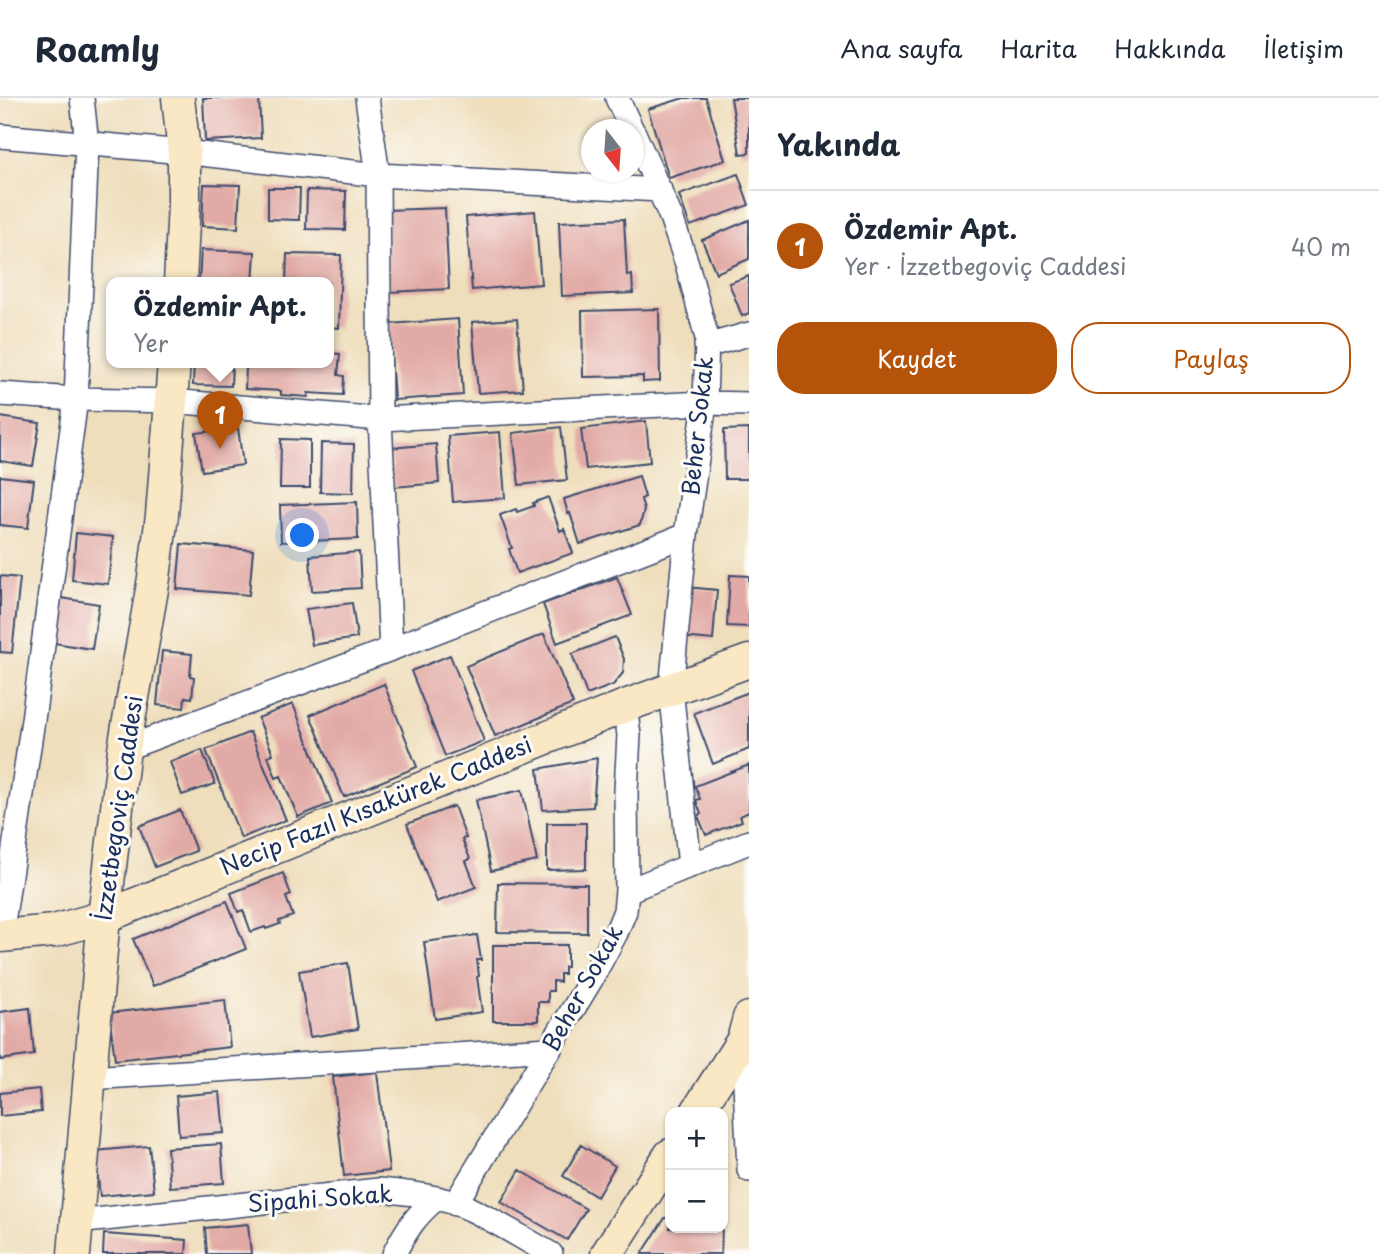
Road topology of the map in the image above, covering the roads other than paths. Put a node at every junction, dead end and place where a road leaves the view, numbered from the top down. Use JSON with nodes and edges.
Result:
{"nodes":[{"id":1,"x":82,"y":98,"type":"edge"},
{"id":2,"x":178,"y":98,"type":"edge"},
{"id":3,"x":367,"y":98,"type":"edge"},
{"id":4,"x":617,"y":98,"type":"edge"},
{"id":5,"x":627,"y":119,"type":"edge"},
{"id":6,"x":0,"y":136,"type":"edge"},
{"id":7,"x":87,"y":144,"type":"junction"},
{"id":8,"x":184,"y":152,"type":"junction"},
{"id":9,"x":644,"y":155,"type":"edge"},
{"id":10,"x":378,"y":175,"type":"junction"},
{"id":11,"x":660,"y":190,"type":"junction"},
{"id":12,"x":180,"y":277,"type":"edge"},
{"id":13,"x":749,"y":334,"type":"edge"},
{"id":14,"x":706,"y":345,"type":"junction"},
{"id":15,"x":174,"y":368,"type":"edge"},
{"id":16,"x":0,"y":394,"type":"edge"},
{"id":17,"x":76,"y":399,"type":"junction"},
{"id":18,"x":171,"y":401,"type":"junction"},
{"id":19,"x":705,"y":403,"type":"junction"},
{"id":20,"x":749,"y":404,"type":"edge"},
{"id":21,"x":380,"y":419,"type":"junction"},
{"id":22,"x":686,"y":535,"type":"junction"},
{"id":23,"x":391,"y":649,"type":"junction"},
{"id":24,"x":749,"y":661,"type":"edge"},
{"id":25,"x":671,"y":689,"type":"junction"},
{"id":26,"x":625,"y":706,"type":"junction"},
{"id":27,"x":124,"y":749,"type":"junction"},
{"id":28,"x":749,"y":842,"type":"edge"},
{"id":29,"x":690,"y":866,"type":"junction"},
{"id":30,"x":627,"y":891,"type":"junction"},
{"id":31,"x":104,"y":917,"type":"junction"},
{"id":32,"x":0,"y":936,"type":"edge"},
{"id":33,"x":746,"y":1029,"type":"edge"},
{"id":34,"x":550,"y":1049,"type":"junction"},
{"id":35,"x":89,"y":1078,"type":"junction"},
{"id":36,"x":700,"y":1107,"type":"edge"},
{"id":37,"x":665,"y":1163,"type":"edge"},
{"id":38,"x":749,"y":1170,"type":"edge"},
{"id":39,"x":446,"y":1201,"type":"junction"},
{"id":40,"x":76,"y":1222,"type":"junction"},
{"id":41,"x":74,"y":1254,"type":"edge"},
{"id":42,"x":394,"y":1254,"type":"edge"},
{"id":43,"x":551,"y":1254,"type":"edge"},
{"id":44,"x":607,"y":1254,"type":"edge"}],
"edges":[{"from":1,"to":7,"type":"street"},
{"from":2,"to":8,"type":"street"},
{"from":3,"to":10,"type":"street"},
{"from":4,"to":5,"type":"street","name":"Beher Sokak"},
{"from":6,"to":7,"type":"street"},
{"from":7,"to":8,"type":"street"},
{"from":7,"to":17,"type":"street"},
{"from":8,"to":10,"type":"street"},
{"from":8,"to":12,"type":"street"},
{"from":9,"to":11,"type":"street","name":"Beher Sokak"},
{"from":10,"to":11,"type":"street"},
{"from":10,"to":21,"type":"street"},
{"from":11,"to":14,"type":"street","name":"Beher Sokak"},
{"from":13,"to":14,"type":"street"},
{"from":14,"to":19,"type":"street","name":"Beher Sokak"},
{"from":15,"to":18,"type":"street","name":"İzzetbegoviç Caddesi"},
{"from":16,"to":17,"type":"street"},
{"from":17,"to":18,"type":"street"},
{"from":17,"to":32,"type":"street"},
{"from":18,"to":21,"type":"street"},
{"from":18,"to":27,"type":"street","name":"İzzetbegoviç Caddesi"},
{"from":19,"to":20,"type":"street"},
{"from":19,"to":21,"type":"street"},
{"from":19,"to":22,"type":"street","name":"Beher Sokak"},
{"from":21,"to":23,"type":"street"},
{"from":22,"to":23,"type":"street"},
{"from":22,"to":25,"type":"street","name":"Beher Sokak"},
{"from":23,"to":27,"type":"street"},
{"from":24,"to":25,"type":"street","name":"Necip Fazıl Kısakürek Caddesi"},
{"from":25,"to":26,"type":"street","name":"Necip Fazıl Kısakürek Caddesi"},
{"from":25,"to":29,"type":"street","name":"Beher Sokak"},
{"from":26,"to":30,"type":"street","name":"Beher Sokak"},
{"from":26,"to":31,"type":"street","name":"Necip Fazıl Kısakürek Caddesi"},
{"from":27,"to":31,"type":"street","name":"İzzetbegoviç Caddesi"},
{"from":28,"to":29,"type":"street"},
{"from":29,"to":30,"type":"street"},
{"from":30,"to":34,"type":"street","name":"Beher Sokak"},
{"from":31,"to":32,"type":"street","name":"Necip Fazıl Kısakürek Caddesi"},
{"from":31,"to":35,"type":"street","name":"İzzetbegoviç Caddesi"},
{"from":33,"to":36,"type":"street"},
{"from":33,"to":38,"type":"street"},
{"from":34,"to":35,"type":"street"},
{"from":34,"to":39,"type":"street","name":"Beher Sokak"},
{"from":35,"to":40,"type":"street","name":"İzzetbegoviç Caddesi"},
{"from":37,"to":44,"type":"street"},
{"from":39,"to":40,"type":"street","name":"Sipahi Sokak"},
{"from":39,"to":42,"type":"street","name":"Beher Sokak"},
{"from":39,"to":43,"type":"street","name":"Sipahi Sokak"},
{"from":40,"to":41,"type":"street","name":"İzzetbegoviç Caddesi"}]}
